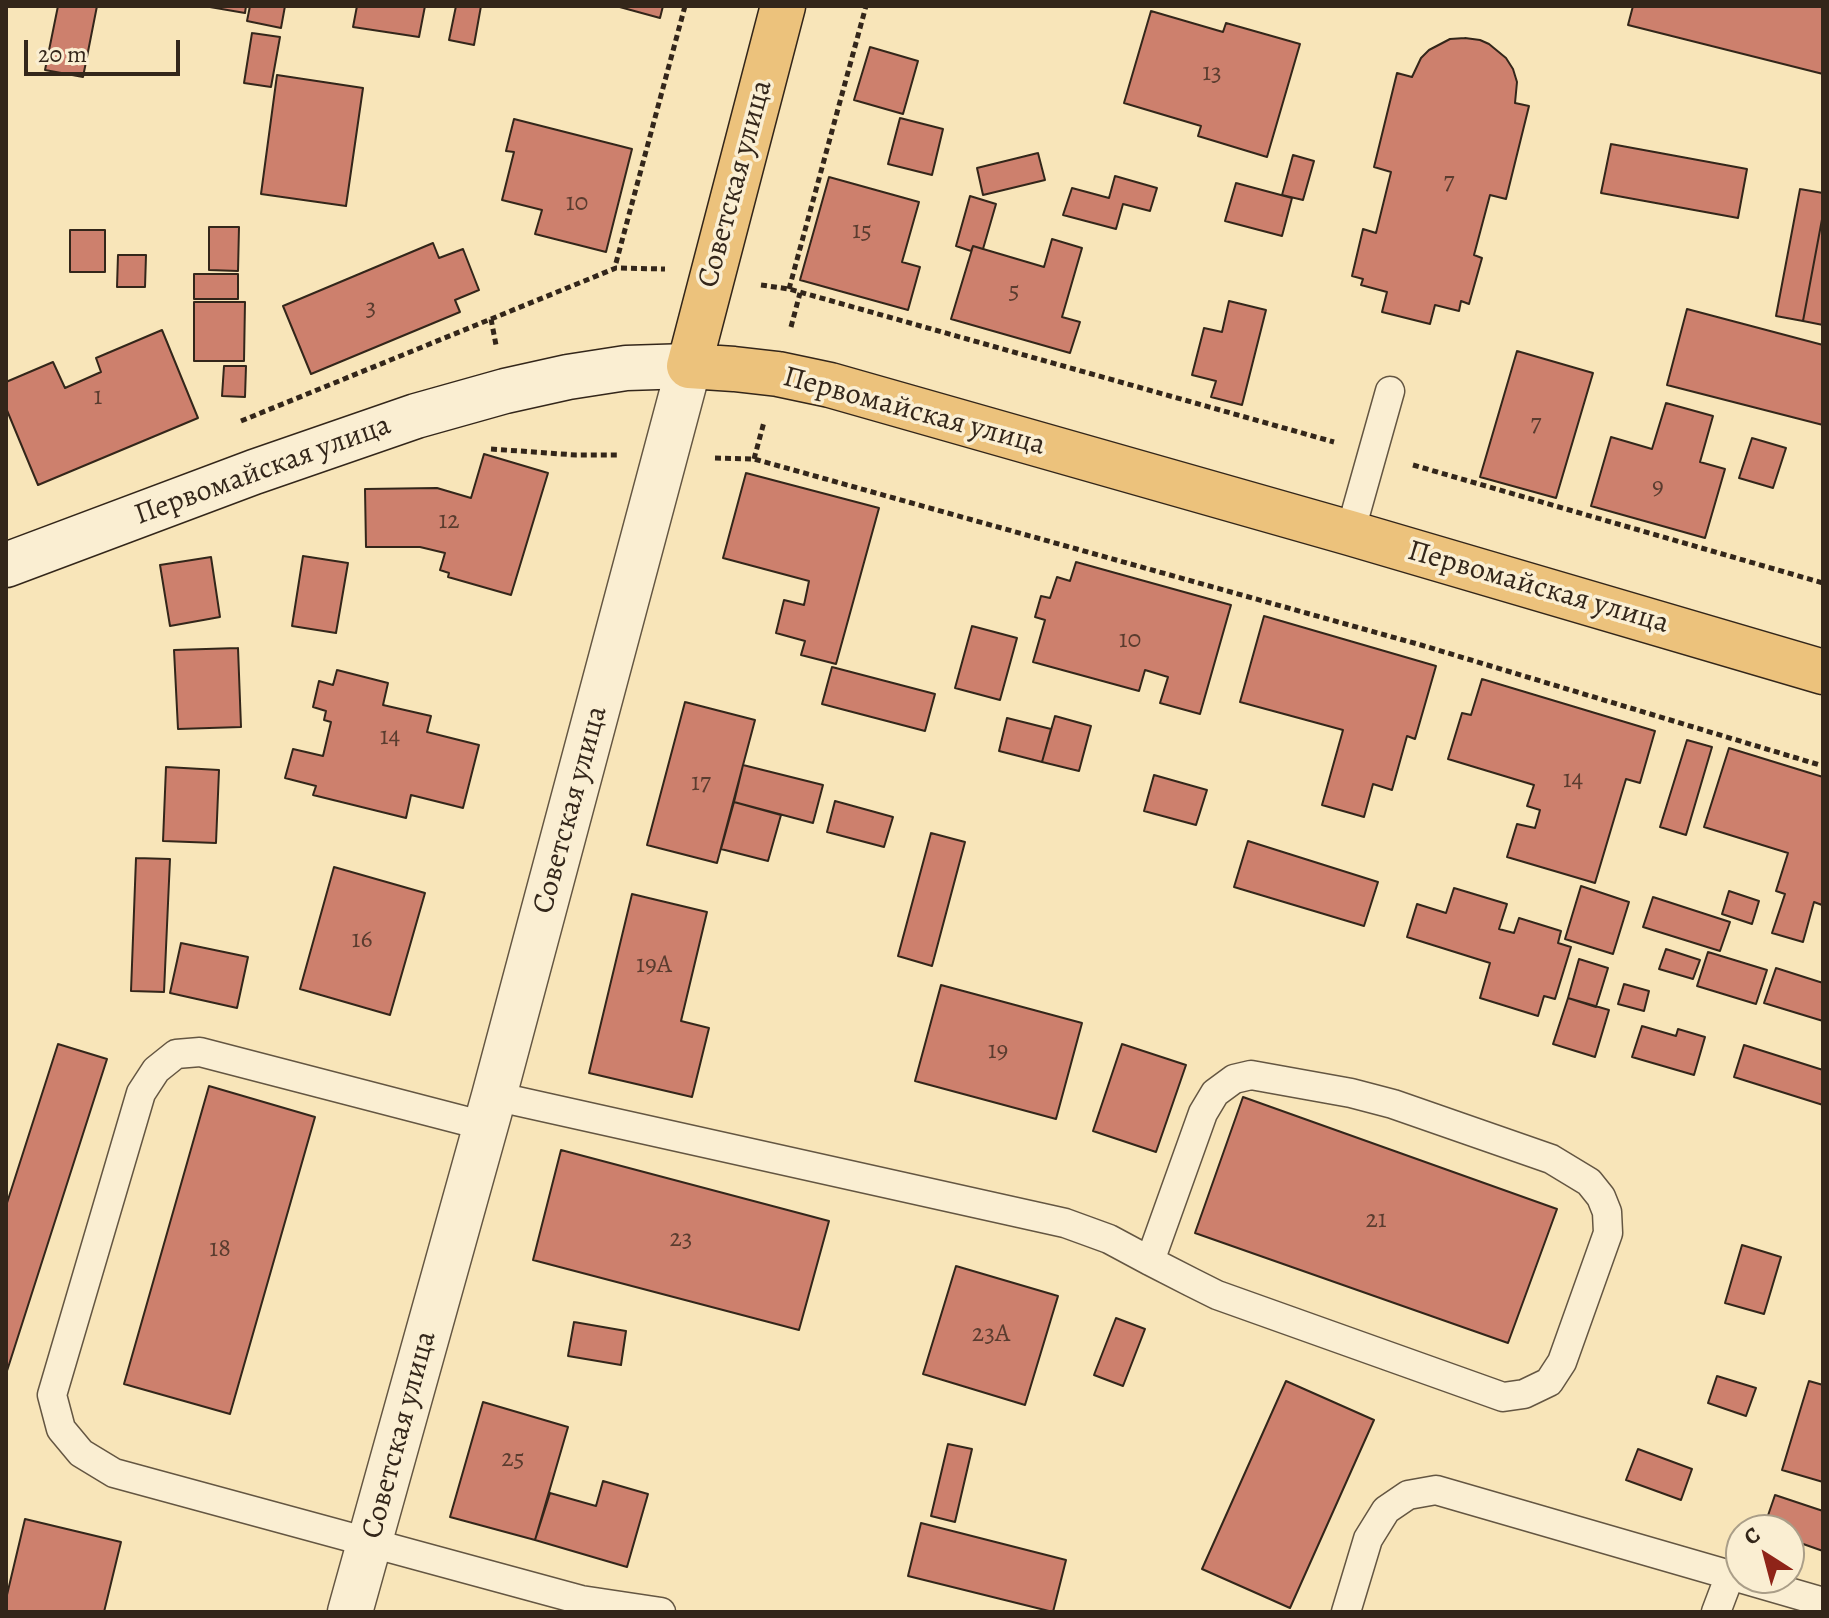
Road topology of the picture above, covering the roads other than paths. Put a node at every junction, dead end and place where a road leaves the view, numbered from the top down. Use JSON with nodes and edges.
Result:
{"nodes":[{"id":1,"x":783,"y":6,"type":"edge"},
{"id":2,"x":689,"y":366,"type":"junction"},
{"id":3,"x":1390,"y":391,"type":"dead end"},
{"id":4,"x":1350,"y":533,"type":"junction"},
{"id":5,"x":6,"y":565,"type":"edge"},
{"id":6,"x":1823,"y":672,"type":"edge"},
{"id":7,"x":489,"y":1111,"type":"junction"},
{"id":8,"x":1150,"y":1261,"type":"junction"},
{"id":9,"x":370,"y":1543,"type":"junction"},
{"id":10,"x":1725,"y":1574,"type":"edge"},
{"id":11,"x":1725,"y":1588,"type":"edge"},
{"id":12,"x":1795,"y":1594,"type":"edge"},
{"id":13,"x":1823,"y":1602,"type":"edge"},
{"id":14,"x":350,"y":1612,"type":"edge"},
{"id":15,"x":661,"y":1612,"type":"edge"},
{"id":16,"x":1346,"y":1612,"type":"edge"},
{"id":17,"x":1716,"y":1612,"type":"edge"}],
"edges":[{"from":1,"to":2,"type":"main road","name":"Советская улица"},
{"from":2,"to":4,"type":"main road","name":"Первомайская улица"},
{"from":2,"to":5,"type":"street","name":"Первомайская улица"},
{"from":2,"to":7,"type":"street","name":"Советская улица"},
{"from":3,"to":4,"type":"lane"},
{"from":4,"to":6,"type":"main road","name":"Первомайская улица"},
{"from":7,"to":8,"type":"lane"},
{"from":7,"to":9,"type":"street","name":"Советская улица"},
{"from":7,"to":9,"type":"lane"},
{"from":8,"to":8,"type":"lane"},
{"from":9,"to":14,"type":"street","name":"Советская улица"},
{"from":9,"to":15,"type":"lane"},
{"from":10,"to":16,"type":"lane"},
{"from":11,"to":17,"type":"lane"},
{"from":12,"to":13,"type":"lane"}]}
